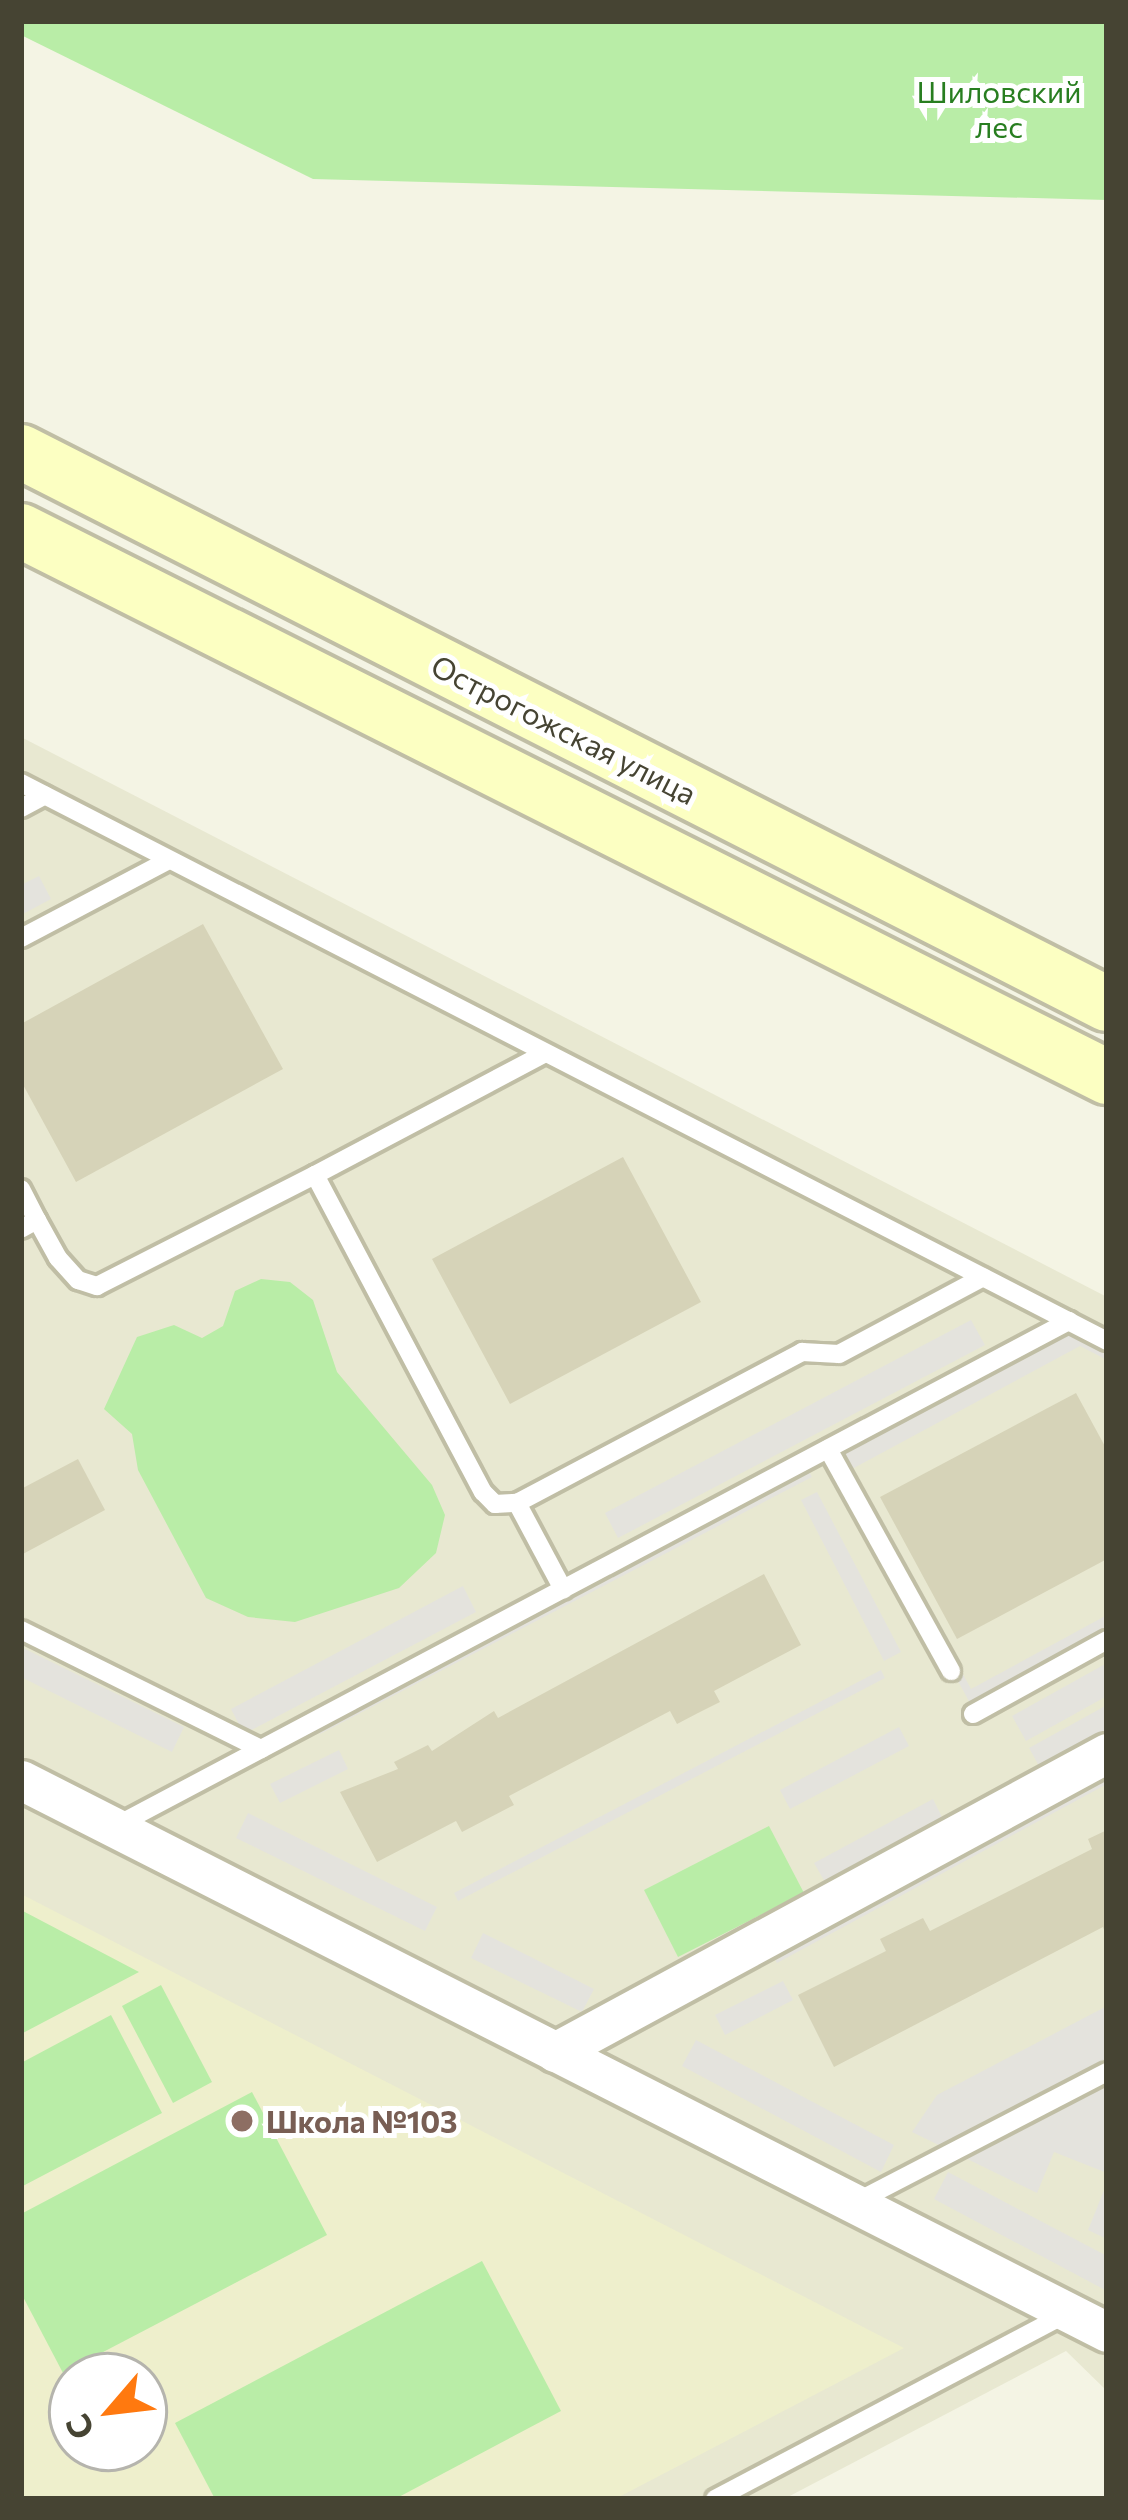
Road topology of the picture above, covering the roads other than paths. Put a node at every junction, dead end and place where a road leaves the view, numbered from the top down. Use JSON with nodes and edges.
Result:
{"nodes":[{"id":1,"x":21,"y":452,"type":"edge"},
{"id":2,"x":21,"y":531,"type":"edge"},
{"id":3,"x":21,"y":783,"type":"edge"},
{"id":4,"x":45,"y":796,"type":"junction"},
{"id":5,"x":21,"y":808,"type":"edge"},
{"id":6,"x":169,"y":860,"type":"junction"},
{"id":7,"x":21,"y":938,"type":"edge"},
{"id":8,"x":1107,"y":1004,"type":"edge"},
{"id":9,"x":545,"y":1053,"type":"junction"},
{"id":10,"x":1107,"y":1077,"type":"edge"},
{"id":11,"x":315,"y":1175,"type":"junction"},
{"id":12,"x":21,"y":1190,"type":"edge"},
{"id":13,"x":29,"y":1224,"type":"edge"},
{"id":14,"x":983,"y":1277,"type":"junction"},
{"id":15,"x":1069,"y":1322,"type":"junction"},
{"id":16,"x":1107,"y":1341,"type":"edge"},
{"id":17,"x":828,"y":1448,"type":"junction"},
{"id":18,"x":517,"y":1503,"type":"junction"},
{"id":19,"x":563,"y":1589,"type":"junction"},
{"id":20,"x":21,"y":1630,"type":"edge"},
{"id":21,"x":1107,"y":1640,"type":"edge"},
{"id":22,"x":951,"y":1671,"type":"dead end"},
{"id":23,"x":973,"y":1714,"type":"dead end"},
{"id":24,"x":261,"y":1748,"type":"junction"},
{"id":25,"x":1107,"y":1753,"type":"edge"},
{"id":26,"x":28,"y":1790,"type":"edge"},
{"id":27,"x":114,"y":1827,"type":"junction"},
{"id":28,"x":556,"y":2052,"type":"junction"},
{"id":29,"x":1107,"y":2072,"type":"edge"},
{"id":30,"x":854,"y":2204,"type":"junction"},
{"id":31,"x":1069,"y":2313,"type":"junction"},
{"id":32,"x":1107,"y":2332,"type":"edge"},
{"id":33,"x":715,"y":2499,"type":"edge"}],
"edges":[{"from":1,"to":8,"type":"street","name":"Острогожская улица"},
{"from":2,"to":10,"type":"street"},
{"from":3,"to":4,"type":"lane"},
{"from":4,"to":5,"type":"lane"},
{"from":4,"to":6,"type":"lane"},
{"from":6,"to":7,"type":"lane"},
{"from":6,"to":9,"type":"lane"},
{"from":9,"to":11,"type":"lane"},
{"from":9,"to":14,"type":"lane"},
{"from":11,"to":13,"type":"lane"},
{"from":11,"to":18,"type":"lane"},
{"from":12,"to":13,"type":"lane"},
{"from":14,"to":15,"type":"lane"},
{"from":14,"to":18,"type":"lane"},
{"from":15,"to":16,"type":"lane"},
{"from":15,"to":17,"type":"lane"},
{"from":17,"to":19,"type":"lane"},
{"from":17,"to":22,"type":"lane"},
{"from":18,"to":19,"type":"lane"},
{"from":19,"to":24,"type":"lane"},
{"from":20,"to":24,"type":"lane"},
{"from":21,"to":23,"type":"lane"},
{"from":24,"to":27,"type":"lane"},
{"from":25,"to":28,"type":"street"},
{"from":26,"to":27,"type":"street"},
{"from":27,"to":28,"type":"street"},
{"from":28,"to":30,"type":"street"},
{"from":29,"to":30,"type":"lane"},
{"from":30,"to":31,"type":"street"},
{"from":31,"to":32,"type":"street"},
{"from":31,"to":33,"type":"lane"}]}
